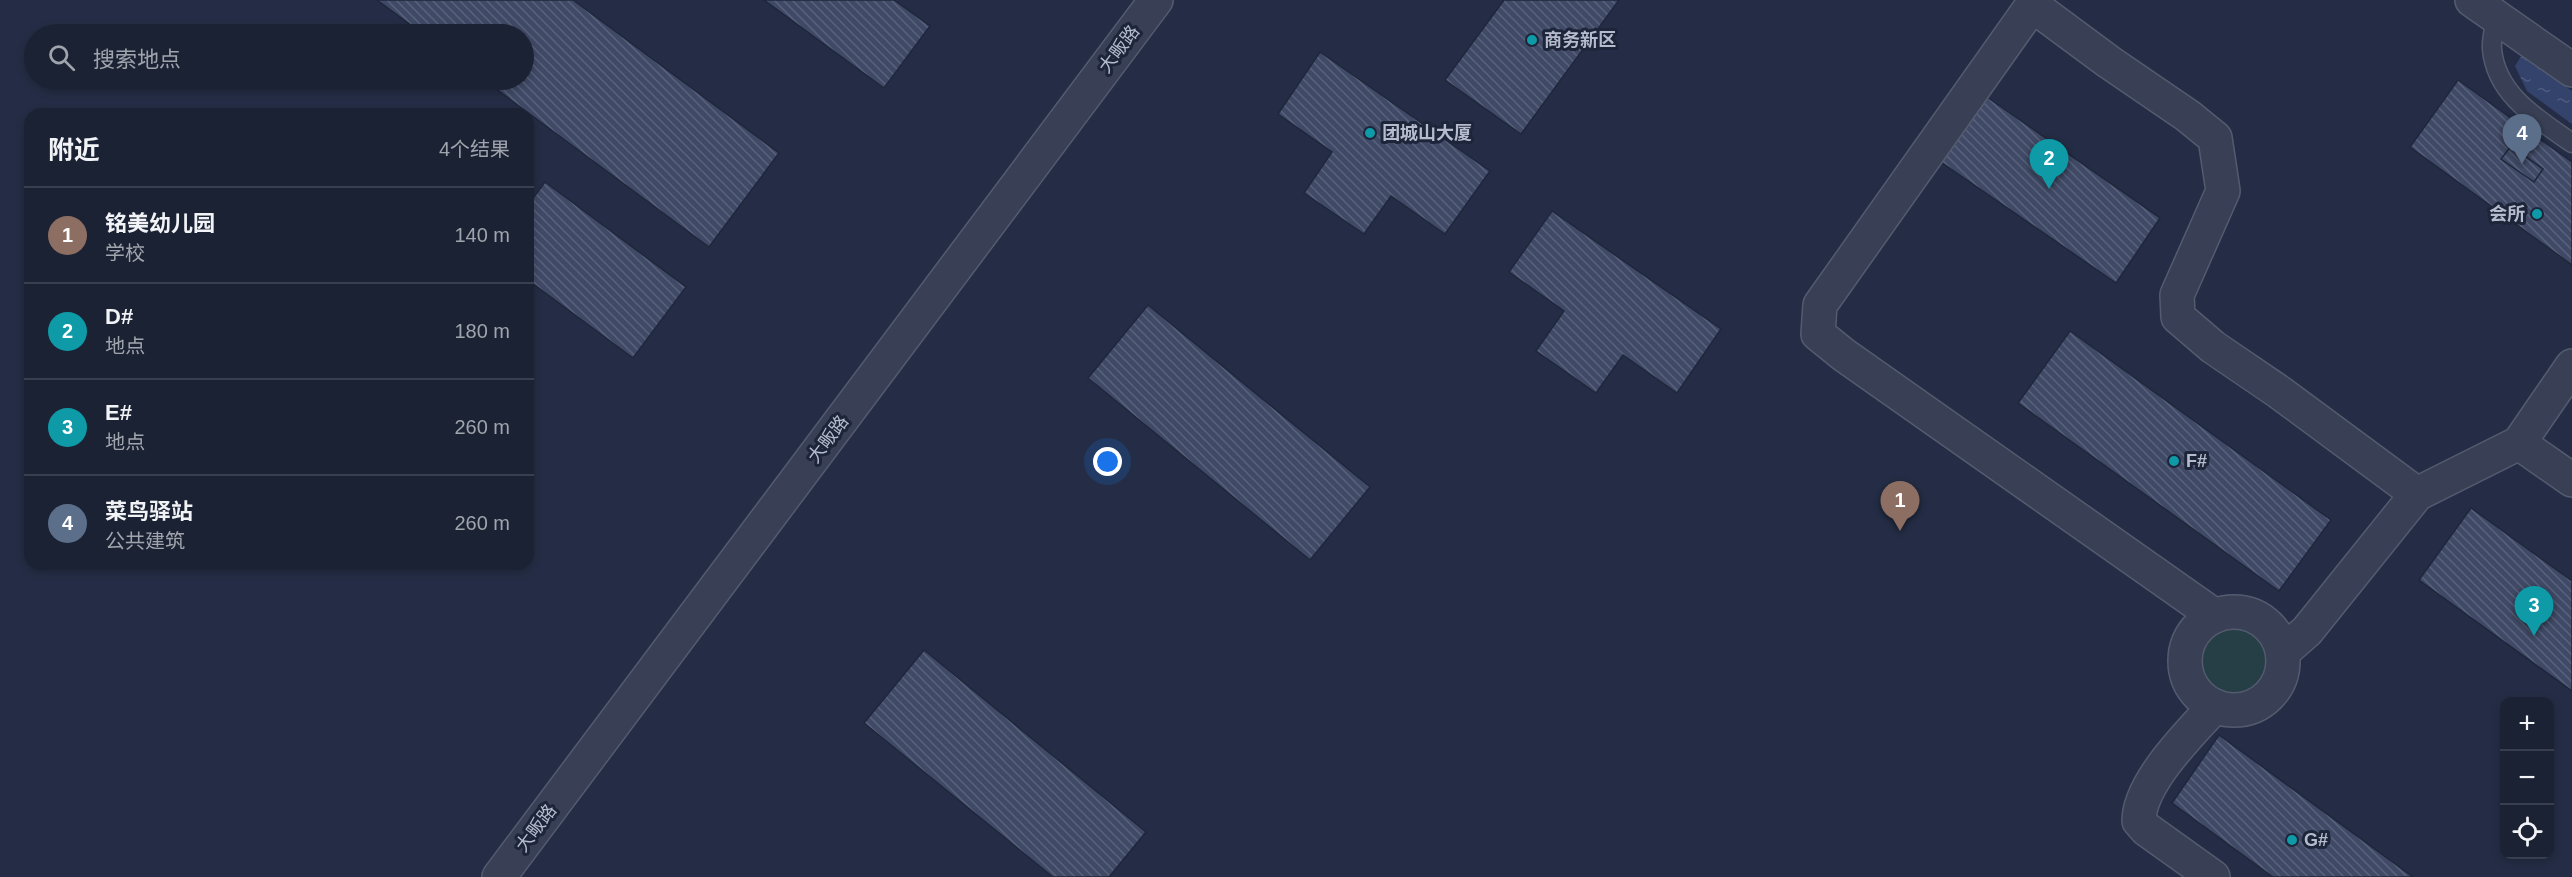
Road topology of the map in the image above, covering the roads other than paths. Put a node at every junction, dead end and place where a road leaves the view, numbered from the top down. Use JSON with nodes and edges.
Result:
{"nodes":[{"id":1,"x":1156,"y":0,"type":"edge"},
{"id":2,"x":2034,"y":3,"type":"edge"},
{"id":3,"x":2484,"y":8,"type":"edge"},
{"id":4,"x":2572,"y":70,"type":"edge"},
{"id":5,"x":2572,"y":143,"type":"edge"},
{"id":6,"x":2572,"y":366,"type":"edge"},
{"id":7,"x":2519,"y":443,"type":"junction"},
{"id":8,"x":2572,"y":480,"type":"edge"},
{"id":9,"x":2417,"y":494,"type":"junction"},
{"id":10,"x":2215,"y":616,"type":"junction"},
{"id":11,"x":2283,"y":652,"type":"junction"},
{"id":12,"x":2215,"y":706,"type":"junction"},
{"id":13,"x":499,"y":877,"type":"edge"},
{"id":14,"x":2213,"y":877,"type":"edge"}],
"edges":[{"from":1,"to":13,"type":"street","name":"大畈路"},
{"from":2,"to":9,"type":"street"},
{"from":2,"to":10,"type":"street"},
{"from":3,"to":4,"type":"street"},
{"from":3,"to":5,"type":"lane"},
{"from":6,"to":7,"type":"street"},
{"from":7,"to":8,"type":"street"},
{"from":7,"to":9,"type":"street"},
{"from":9,"to":11,"type":"street"},
{"from":10,"to":11,"type":"street"},
{"from":10,"to":12,"type":"street"},
{"from":11,"to":12,"type":"street"},
{"from":12,"to":14,"type":"street"}]}
